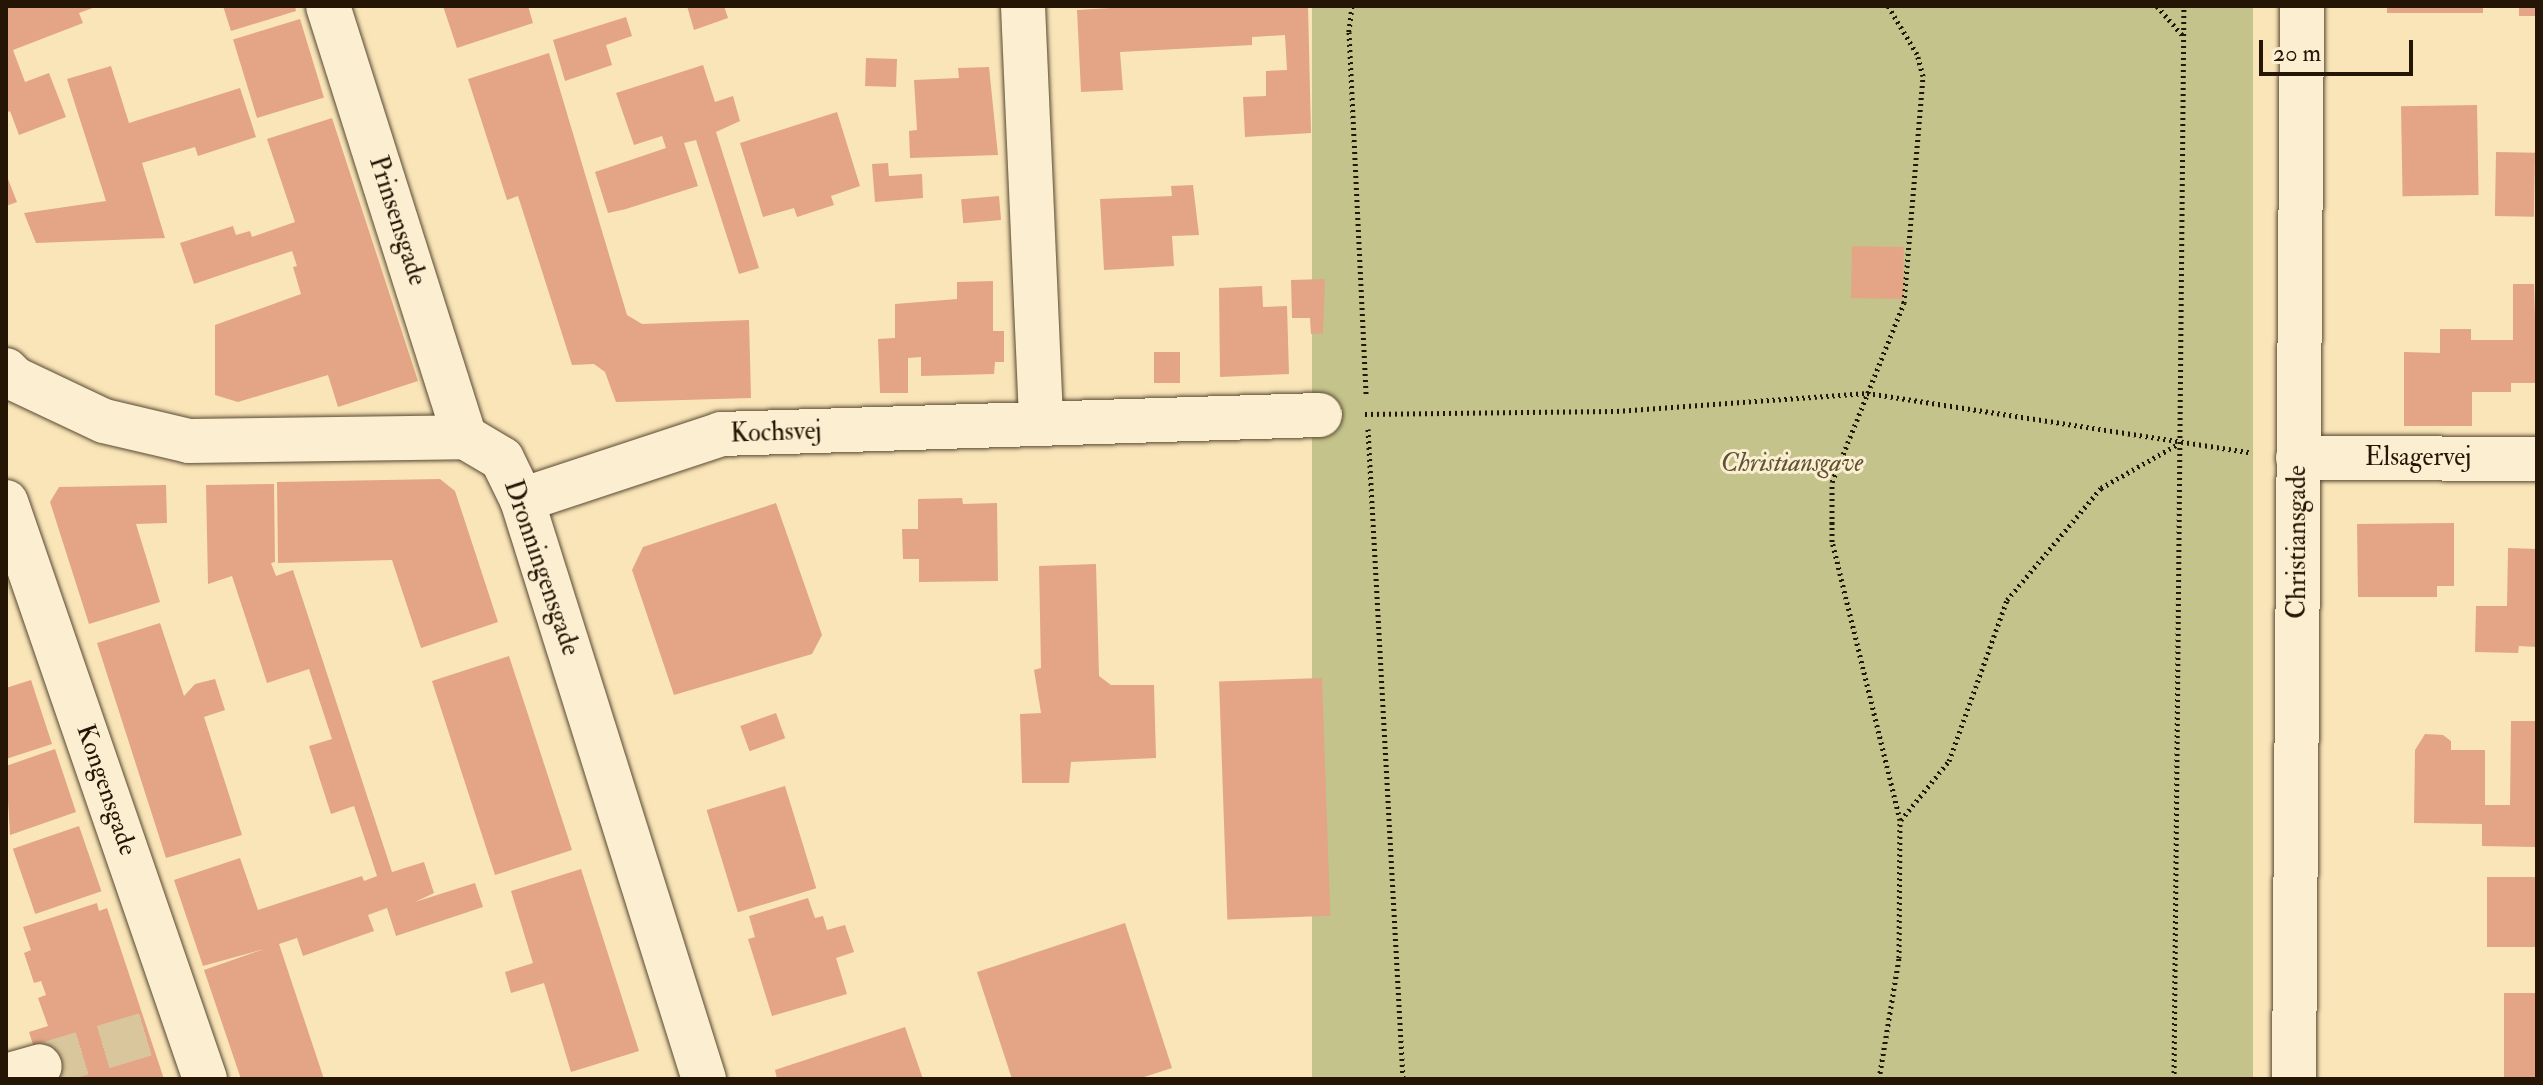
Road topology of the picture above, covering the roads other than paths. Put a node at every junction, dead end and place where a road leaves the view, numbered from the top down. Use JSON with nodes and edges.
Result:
{"nodes":[{"id":1,"x":328,"y":6,"type":"edge"},
{"id":2,"x":1023,"y":6,"type":"edge"},
{"id":3,"x":2302,"y":6,"type":"edge"},
{"id":4,"x":9,"y":380,"type":"edge"},
{"id":5,"x":1320,"y":415,"type":"dead end"},
{"id":6,"x":1041,"y":424,"type":"junction"},
{"id":7,"x":465,"y":437,"type":"junction"},
{"id":8,"x":2298,"y":458,"type":"junction"},
{"id":9,"x":2537,"y":459,"type":"edge"},
{"id":10,"x":522,"y":500,"type":"junction"},
{"id":11,"x":6,"y":502,"type":"edge"},
{"id":12,"x":205,"y":1079,"type":"edge"},
{"id":13,"x":704,"y":1079,"type":"edge"},
{"id":14,"x":2294,"y":1079,"type":"edge"}],
"edges":[{"from":1,"to":7,"type":"street","name":"Prinsensgade"},
{"from":2,"to":6,"type":"street"},
{"from":3,"to":8,"type":"street","name":"Christiansgade"},
{"from":4,"to":7,"type":"street"},
{"from":5,"to":6,"type":"street","name":"Kochsvej"},
{"from":6,"to":10,"type":"street","name":"Kochsvej"},
{"from":7,"to":10,"type":"street","name":"Dronningensgade"},
{"from":8,"to":9,"type":"street","name":"Elsagervej"},
{"from":8,"to":14,"type":"street","name":"Christiansgade"},
{"from":10,"to":13,"type":"street","name":"Dronningensgade"},
{"from":11,"to":12,"type":"street","name":"Kongensgade"}]}
